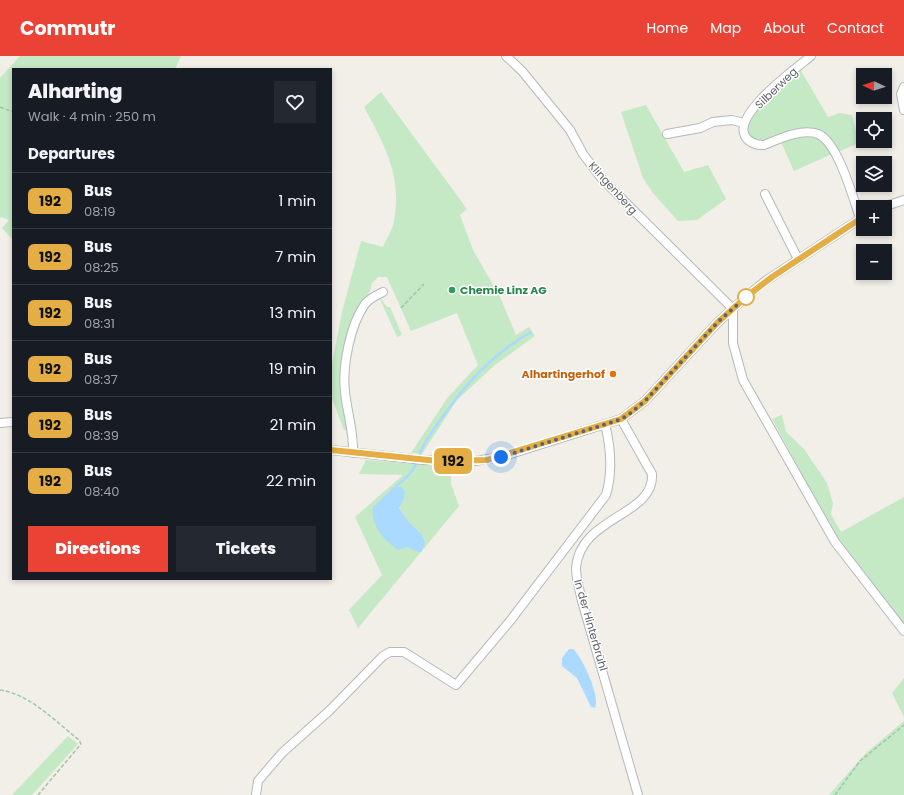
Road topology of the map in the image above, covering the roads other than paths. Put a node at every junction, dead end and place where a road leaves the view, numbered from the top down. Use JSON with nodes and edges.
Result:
{"nodes":[{"id":1,"x":506,"y":56,"type":"edge"},
{"id":2,"x":811,"y":56,"type":"edge"},
{"id":3,"x":904,"y":87,"type":"edge"},
{"id":4,"x":904,"y":110,"type":"edge"},
{"id":5,"x":744,"y":123,"type":"junction"},
{"id":6,"x":666,"y":134,"type":"dead end"},
{"id":7,"x":765,"y":194,"type":"dead end"},
{"id":8,"x":904,"y":200,"type":"edge"},
{"id":9,"x":856,"y":202,"type":"edge"},
{"id":10,"x":892,"y":204,"type":"edge"},
{"id":11,"x":856,"y":221,"type":"edge"},
{"id":12,"x":798,"y":259,"type":"junction"},
{"id":13,"x":383,"y":292,"type":"dead end"},
{"id":14,"x":734,"y":309,"type":"junction"},
{"id":15,"x":621,"y":419,"type":"junction"},
{"id":16,"x":12,"y":422,"type":"edge"},
{"id":17,"x":0,"y":423,"type":"edge"},
{"id":18,"x":605,"y":424,"type":"junction"},
{"id":19,"x":332,"y":450,"type":"edge"},
{"id":20,"x":352,"y":452,"type":"junction"},
{"id":21,"x":904,"y":631,"type":"edge"},
{"id":22,"x":256,"y":795,"type":"edge"},
{"id":23,"x":638,"y":795,"type":"edge"}],
"edges":[{"from":1,"to":14,"type":"street","name":"Klingenberg"},
{"from":2,"to":5,"type":"street","name":"Silberweg"},
{"from":3,"to":4,"type":"street"},
{"from":5,"to":6,"type":"street"},
{"from":5,"to":9,"type":"street"},
{"from":7,"to":12,"type":"street"},
{"from":8,"to":10,"type":"street"},
{"from":11,"to":12,"type":"street"},
{"from":12,"to":14,"type":"street"},
{"from":13,"to":20,"type":"street"},
{"from":14,"to":15,"type":"street"},
{"from":14,"to":21,"type":"street"},
{"from":15,"to":18,"type":"street"},
{"from":15,"to":23,"type":"street","name":"In der Hinterbrühl"},
{"from":16,"to":17,"type":"street"},
{"from":18,"to":20,"type":"street"},
{"from":18,"to":22,"type":"street"},
{"from":19,"to":20,"type":"street"}]}
